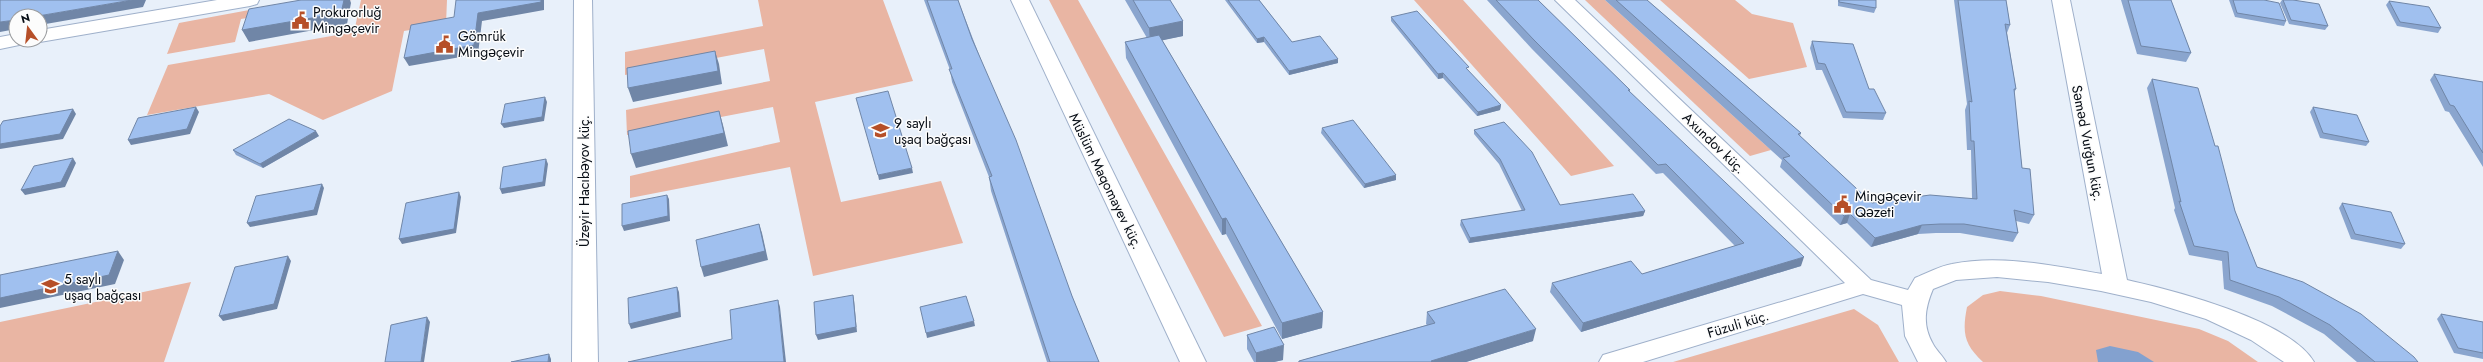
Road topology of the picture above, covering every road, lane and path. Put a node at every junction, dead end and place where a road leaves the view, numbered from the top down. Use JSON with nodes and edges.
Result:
{"nodes":[{"id":1,"x":250,"y":0,"type":"edge"},
{"id":2,"x":583,"y":0,"type":"edge"},
{"id":3,"x":1020,"y":0,"type":"edge"},
{"id":4,"x":1564,"y":0,"type":"edge"},
{"id":5,"x":2061,"y":0,"type":"edge"},
{"id":6,"x":171,"y":7,"type":"edge"},
{"id":7,"x":48,"y":34,"type":"edge"},
{"id":8,"x":1863,"y":286,"type":"junction"},
{"id":9,"x":2116,"y":287,"type":"junction"},
{"id":10,"x":1912,"y":300,"type":"junction"},
{"id":11,"x":586,"y":362,"type":"edge"},
{"id":12,"x":1193,"y":362,"type":"edge"},
{"id":13,"x":1612,"y":362,"type":"edge"},
{"id":14,"x":1932,"y":362,"type":"edge"},
{"id":15,"x":2301,"y":362,"type":"edge"}],
"edges":[{"from":1,"to":6,"type":"street"},
{"from":2,"to":11,"type":"street","name":"Üzeyir Hacıbəyov küç."},
{"from":3,"to":12,"type":"street","name":"Müslüm Maqomayev küç."},
{"from":4,"to":8,"type":"street","name":"Axundov küç."},
{"from":5,"to":9,"type":"street","name":"Səməd Vurğun küç."},
{"from":6,"to":7,"type":"street"},
{"from":8,"to":10,"type":"street"},
{"from":8,"to":13,"type":"street","name":"Füzuli küç."},
{"from":9,"to":10,"type":"street"},
{"from":9,"to":15,"type":"street"},
{"from":10,"to":14,"type":"street"}]}
